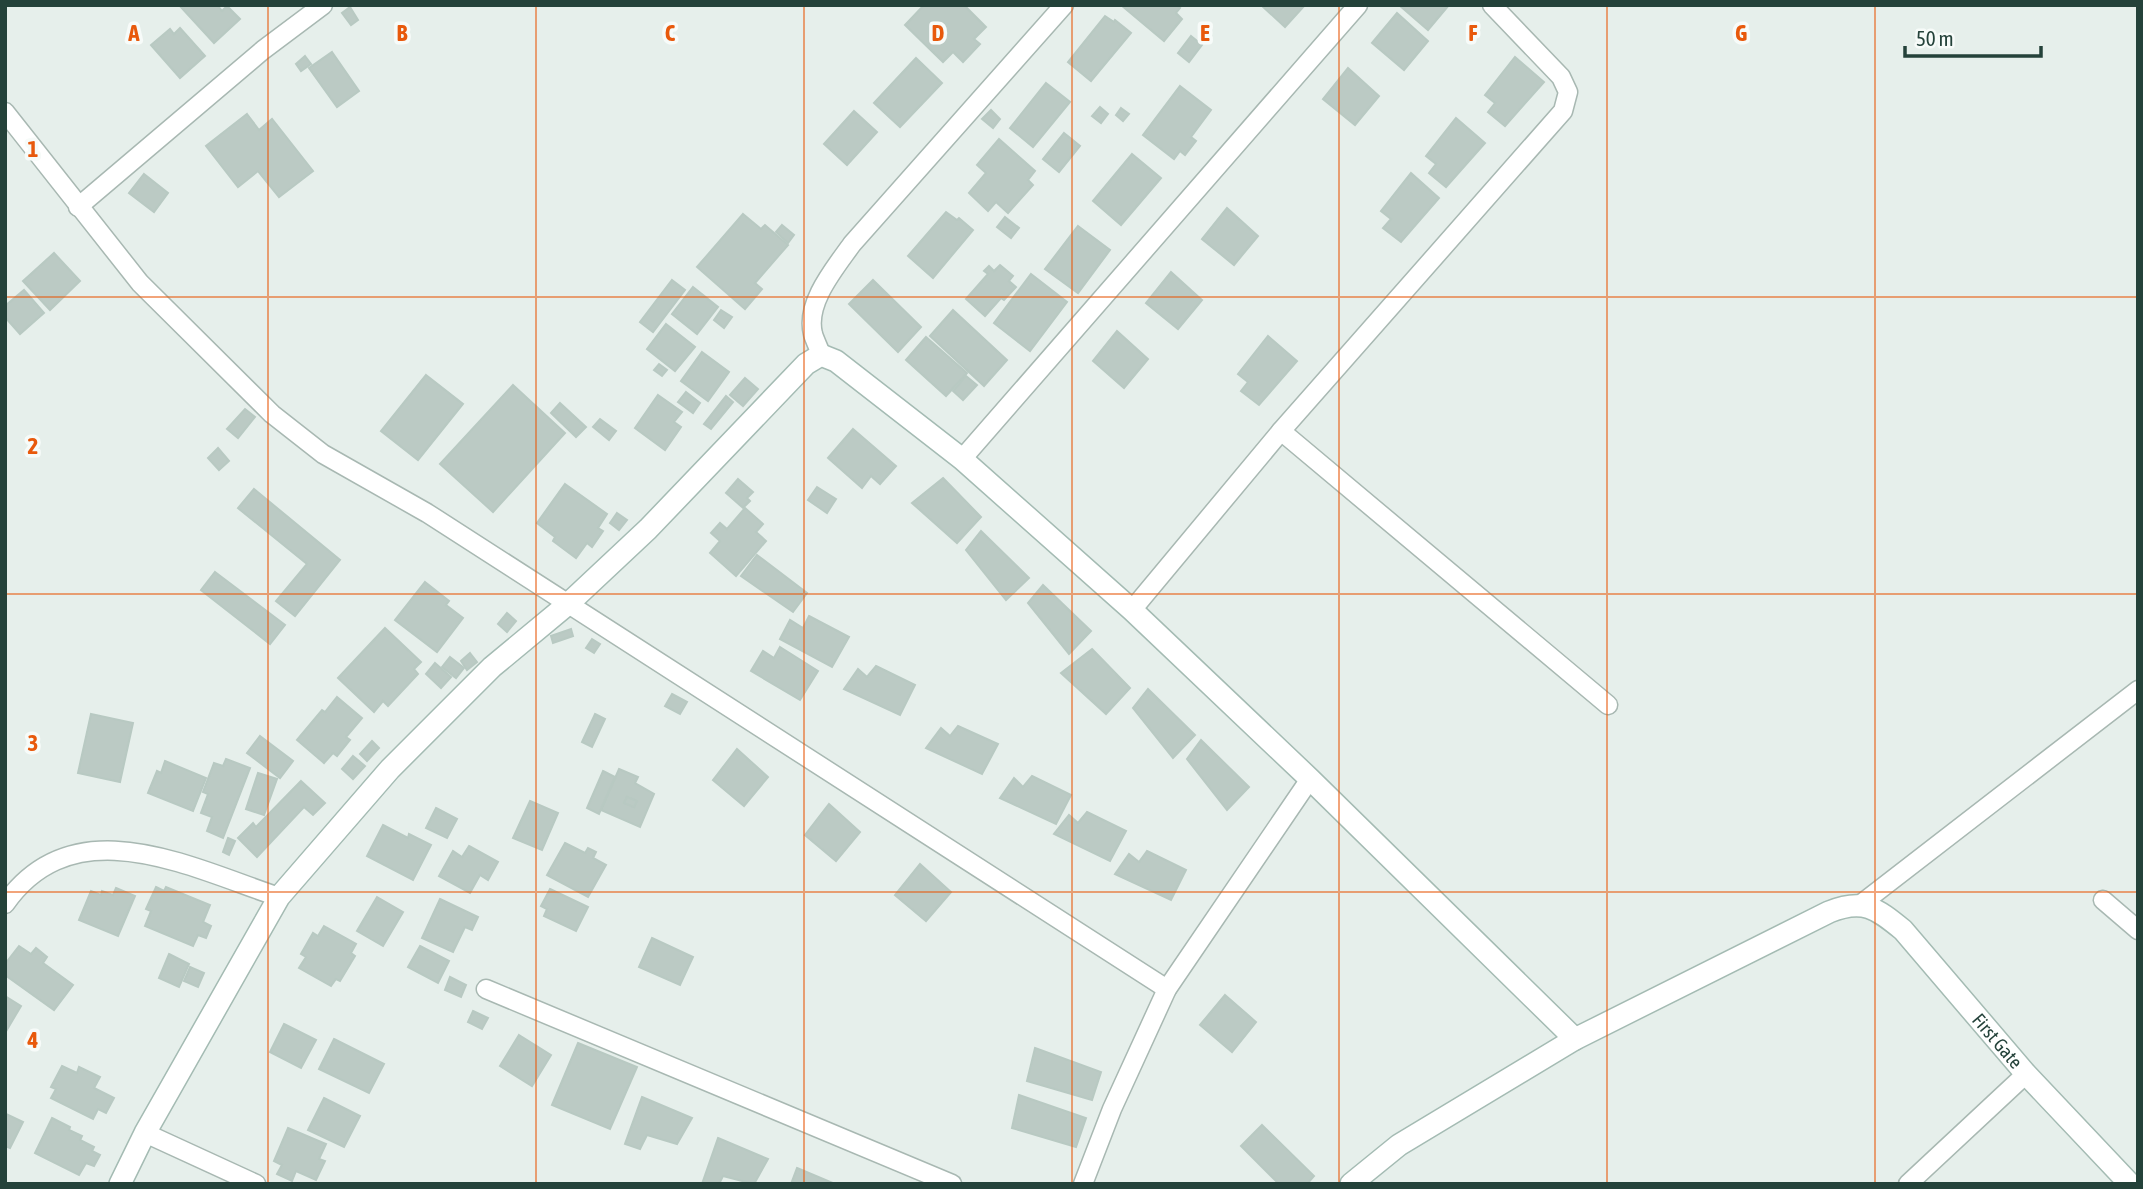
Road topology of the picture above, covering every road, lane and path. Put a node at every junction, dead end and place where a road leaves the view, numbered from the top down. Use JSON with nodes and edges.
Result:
{"nodes":[{"id":1,"x":323,"y":5,"type":"edge"},
{"id":2,"x":1064,"y":5,"type":"edge"},
{"id":3,"x":1358,"y":5,"type":"edge"},
{"id":4,"x":1492,"y":5,"type":"edge"},
{"id":5,"x":5,"y":112,"type":"edge"},
{"id":6,"x":78,"y":207,"type":"junction"},
{"id":7,"x":821,"y":355,"type":"junction"},
{"id":8,"x":1281,"y":430,"type":"junction"},
{"id":9,"x":962,"y":458,"type":"junction"},
{"id":10,"x":568,"y":604,"type":"junction"},
{"id":11,"x":1132,"y":610,"type":"junction"},
{"id":12,"x":2138,"y":690,"type":"edge"},
{"id":13,"x":1608,"y":705,"type":"dead end"},
{"id":14,"x":1310,"y":779,"type":"junction"},
{"id":15,"x":279,"y":897,"type":"junction"},
{"id":16,"x":2104,"y":900,"type":"dead end"},
{"id":17,"x":5,"y":904,"type":"edge"},
{"id":18,"x":1861,"y":904,"type":"junction"},
{"id":19,"x":2138,"y":930,"type":"edge"},
{"id":20,"x":486,"y":989,"type":"dead end"},
{"id":21,"x":1167,"y":989,"type":"junction"},
{"id":22,"x":1575,"y":1040,"type":"junction"},
{"id":23,"x":2026,"y":1074,"type":"junction"},
{"id":24,"x":145,"y":1133,"type":"junction"},
{"id":25,"x":120,"y":1184,"type":"edge"},
{"id":26,"x":256,"y":1184,"type":"edge"},
{"id":27,"x":952,"y":1184,"type":"edge"},
{"id":28,"x":1083,"y":1184,"type":"edge"},
{"id":29,"x":1351,"y":1184,"type":"edge"},
{"id":30,"x":1908,"y":1184,"type":"edge"},
{"id":31,"x":2130,"y":1184,"type":"edge"}],
"edges":[{"from":1,"to":6,"type":"street"},
{"from":2,"to":7,"type":"street"},
{"from":3,"to":9,"type":"street"},
{"from":4,"to":8,"type":"street"},
{"from":5,"to":6,"type":"street"},
{"from":6,"to":10,"type":"street"},
{"from":7,"to":9,"type":"street"},
{"from":7,"to":10,"type":"street"},
{"from":8,"to":11,"type":"street"},
{"from":8,"to":13,"type":"street"},
{"from":9,"to":11,"type":"street"},
{"from":10,"to":15,"type":"street"},
{"from":10,"to":21,"type":"street"},
{"from":11,"to":14,"type":"street"},
{"from":12,"to":18,"type":"street"},
{"from":14,"to":21,"type":"street"},
{"from":14,"to":22,"type":"street"},
{"from":15,"to":17,"type":"street"},
{"from":15,"to":24,"type":"street"},
{"from":16,"to":19,"type":"street"},
{"from":18,"to":22,"type":"street"},
{"from":18,"to":23,"type":"street","name":"First Gate"},
{"from":20,"to":27,"type":"street"},
{"from":21,"to":28,"type":"street"},
{"from":22,"to":29,"type":"street"},
{"from":23,"to":30,"type":"street"},
{"from":23,"to":31,"type":"street","name":"First Gate"},
{"from":24,"to":25,"type":"street"},
{"from":24,"to":26,"type":"street"}]}
